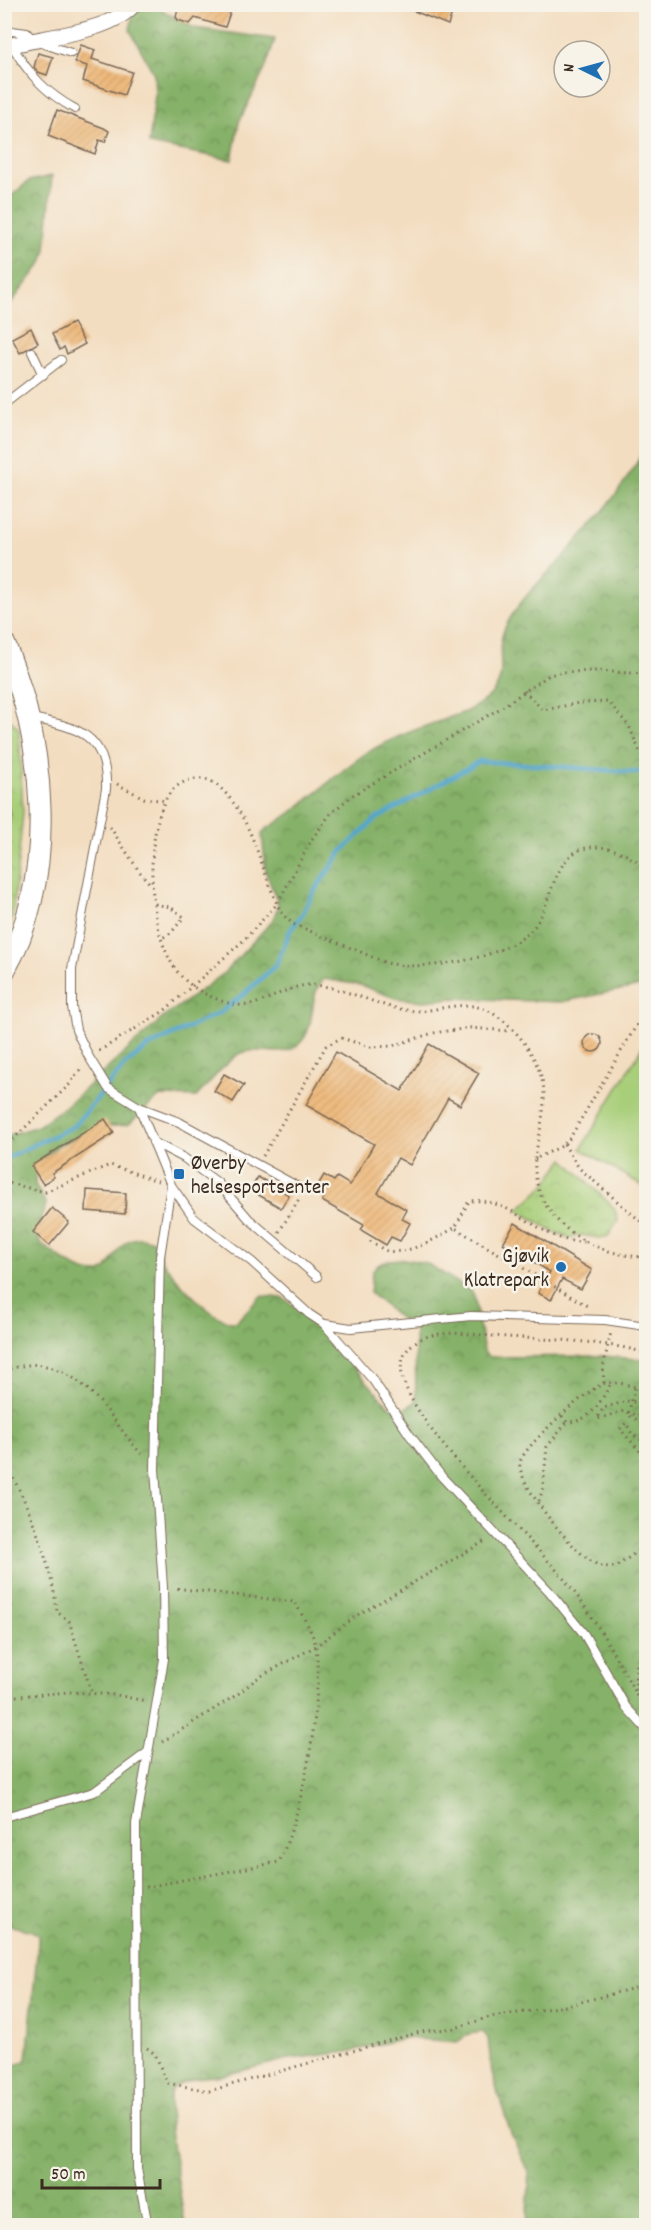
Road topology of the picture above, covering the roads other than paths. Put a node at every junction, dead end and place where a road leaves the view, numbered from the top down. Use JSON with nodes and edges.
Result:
{"nodes":[{"id":1,"x":134,"y":4,"type":"edge"},
{"id":2,"x":4,"y":30,"type":"edge"},
{"id":3,"x":33,"y":40,"type":"junction"},
{"id":4,"x":8,"y":46,"type":"edge"},
{"id":5,"x":71,"y":53,"type":"dead end"},
{"id":6,"x":75,"y":109,"type":"dead end"},
{"id":7,"x":32,"y":352,"type":"dead end"},
{"id":8,"x":61,"y":360,"type":"dead end"},
{"id":9,"x":43,"y":375,"type":"junction"},
{"id":10,"x":4,"y":404,"type":"edge"},
{"id":11,"x":4,"y":643,"type":"edge"},
{"id":12,"x":27,"y":718,"type":"junction"},
{"id":13,"x":4,"y":782,"type":"edge"},
{"id":14,"x":4,"y":832,"type":"edge"},
{"id":15,"x":4,"y":971,"type":"edge"},
{"id":16,"x":139,"y":1107,"type":"junction"},
{"id":17,"x":153,"y":1142,"type":"junction"},
{"id":18,"x":171,"y":1185,"type":"junction"},
{"id":19,"x":302,"y":1189,"type":"road end"},
{"id":20,"x":317,"y":1277,"type":"dead end"},
{"id":21,"x":324,"y":1324,"type":"junction"},
{"id":22,"x":646,"y":1326,"type":"edge"},
{"id":23,"x":646,"y":1729,"type":"edge"},
{"id":24,"x":148,"y":1752,"type":"junction"},
{"id":25,"x":4,"y":1817,"type":"edge"},
{"id":26,"x":148,"y":2226,"type":"edge"}],
"edges":[{"from":1,"to":3,"type":"street"},
{"from":2,"to":3,"type":"lane"},
{"from":3,"to":4,"type":"street"},
{"from":3,"to":5,"type":"lane"},
{"from":4,"to":6,"type":"lane"},
{"from":7,"to":9,"type":"lane"},
{"from":8,"to":9,"type":"lane"},
{"from":9,"to":10,"type":"lane"},
{"from":11,"to":12,"type":"main road"},
{"from":12,"to":15,"type":"main road"},
{"from":12,"to":16,"type":"lane"},
{"from":13,"to":14,"type":"lane"},
{"from":16,"to":17,"type":"lane"},
{"from":16,"to":19,"type":"lane"},
{"from":17,"to":18,"type":"lane"},
{"from":17,"to":20,"type":"lane"},
{"from":18,"to":21,"type":"lane"},
{"from":18,"to":24,"type":"lane"},
{"from":21,"to":22,"type":"lane"},
{"from":21,"to":23,"type":"lane"},
{"from":24,"to":25,"type":"lane"},
{"from":24,"to":26,"type":"lane"}]}
